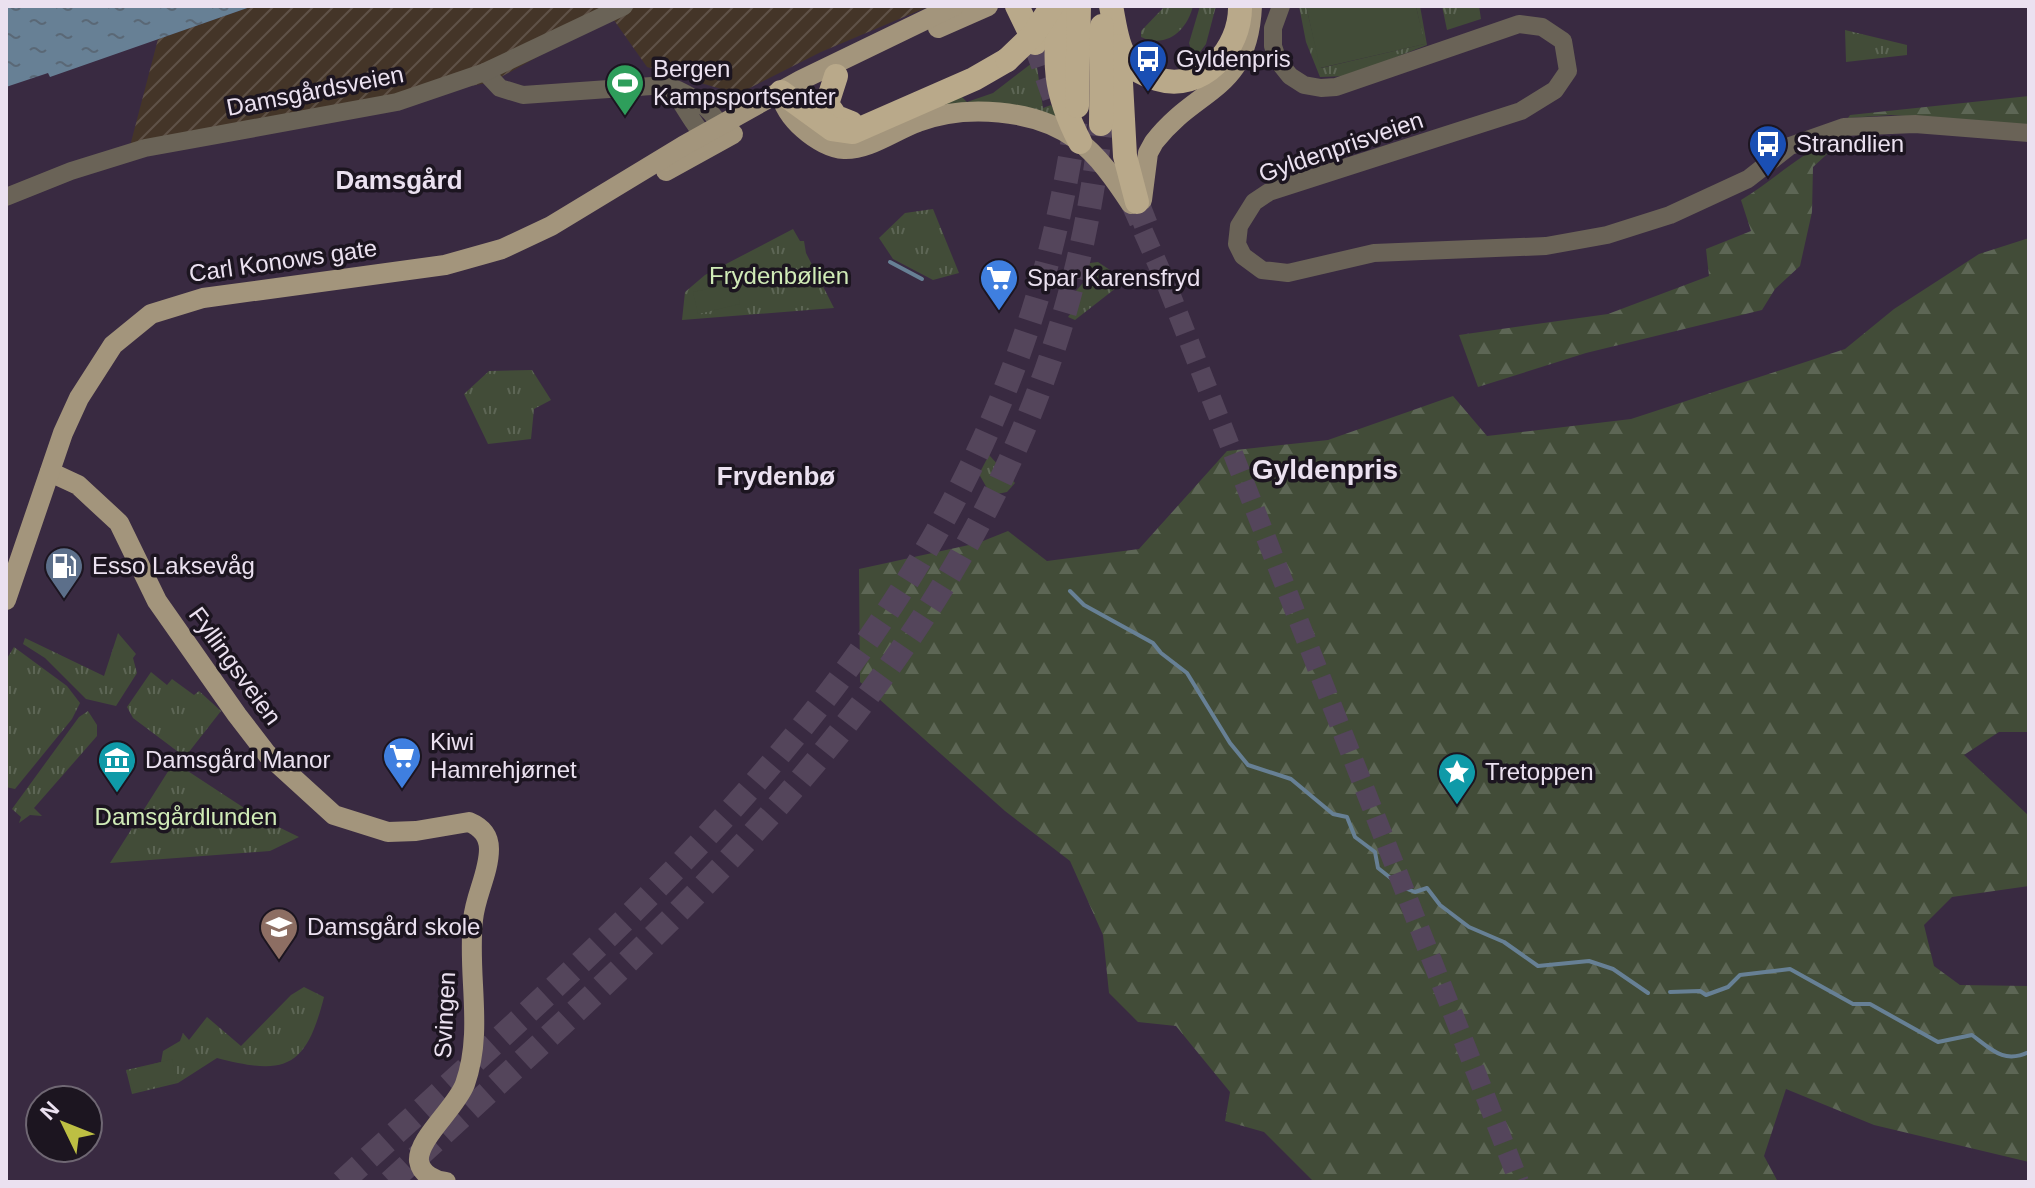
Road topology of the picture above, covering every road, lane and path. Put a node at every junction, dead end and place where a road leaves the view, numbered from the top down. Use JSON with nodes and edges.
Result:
{"nodes":[{"id":1,"x":624,"y":6,"type":"edge"},
{"id":2,"x":954,"y":6,"type":"edge"},
{"id":3,"x":988,"y":6,"type":"edge"},
{"id":4,"x":1017,"y":6,"type":"edge"},
{"id":5,"x":1099,"y":6,"type":"edge"},
{"id":6,"x":1111,"y":6,"type":"edge"},
{"id":7,"x":1231,"y":6,"type":"edge"},
{"id":8,"x":1240,"y":6,"type":"edge"},
{"id":9,"x":1252,"y":6,"type":"edge"},
{"id":10,"x":1281,"y":6,"type":"edge"},
{"id":11,"x":1055,"y":8,"type":"edge"},
{"id":12,"x":1118,"y":39,"type":"junction"},
{"id":13,"x":1230,"y":40,"type":"junction"},
{"id":14,"x":1035,"y":43,"type":"tunnel mouth"},
{"id":15,"x":485,"y":72,"type":"junction"},
{"id":16,"x":836,"y":76,"type":"junction"},
{"id":17,"x":789,"y":94,"type":"junction"},
{"id":18,"x":1077,"y":106,"type":"tunnel mouth"},
{"id":19,"x":1101,"y":124,"type":"tunnel mouth"},
{"id":20,"x":869,"y":128,"type":"junction"},
{"id":21,"x":2029,"y":133,"type":"edge"},
{"id":22,"x":713,"y":135,"type":"junction"},
{"id":23,"x":1080,"y":142,"type":"junction"},
{"id":24,"x":6,"y":197,"type":"edge"},
{"id":25,"x":1137,"y":202,"type":"junction"},
{"id":26,"x":50,"y":472,"type":"junction"},
{"id":27,"x":6,"y":600,"type":"edge"},
{"id":28,"x":488,"y":861,"type":"joint"},
{"id":29,"x":446,"y":1182,"type":"edge"}],
"edges":[{"from":1,"to":15,"type":"street","name":"Damsgårdsveien"},
{"from":2,"to":17,"type":"main road"},
{"from":3,"to":16,"type":"main road"},
{"from":4,"to":14,"type":"highway"},
{"from":5,"to":19,"type":"highway"},
{"from":6,"to":12,"type":"highway"},
{"from":7,"to":13,"type":"highway"},
{"from":8,"to":13,"type":"highway"},
{"from":9,"to":25,"type":"main road"},
{"from":10,"to":21,"type":"street","name":"Gyldenprisveien"},
{"from":11,"to":18,"type":"highway"},
{"from":11,"to":20,"type":"highway","bridge":true},
{"from":11,"to":23,"type":"highway"},
{"from":12,"to":13,"type":"highway"},
{"from":12,"to":25,"type":"highway"},
{"from":15,"to":22,"type":"street"},
{"from":15,"to":24,"type":"street","name":"Damsgårdsveien"},
{"from":16,"to":17,"type":"main road"},
{"from":16,"to":20,"type":"highway"},
{"from":17,"to":20,"type":"highway"},
{"from":17,"to":22,"type":"main road","name":"Carl Konows gate"},
{"from":17,"to":23,"type":"main road"},
{"from":22,"to":26,"type":"main road","name":"Carl Konows gate"},
{"from":23,"to":25,"type":"main road"},
{"from":26,"to":27,"type":"main road","name":"Carl Konows gate"},
{"from":26,"to":28,"type":"main road","name":"Fyllingsveien"},
{"from":28,"to":29,"type":"main road","name":"Svingen"}]}
